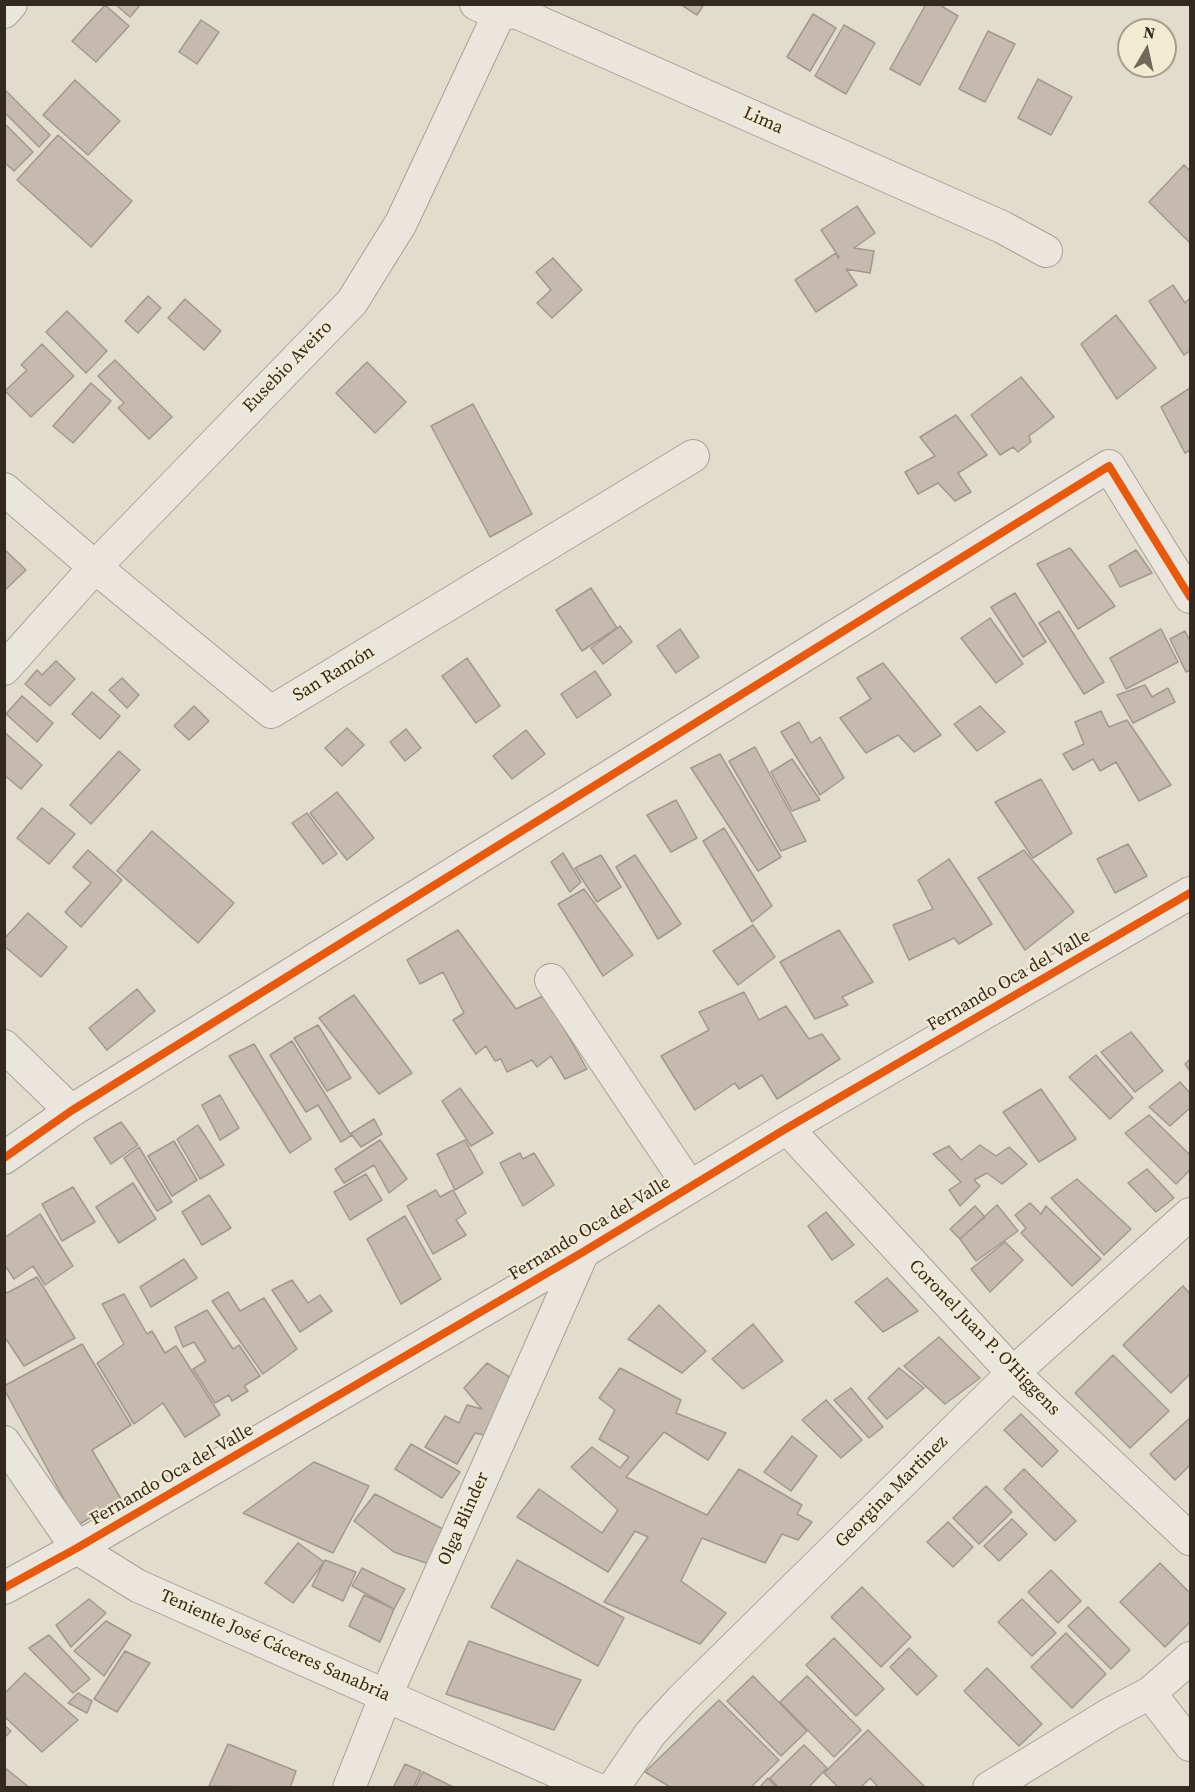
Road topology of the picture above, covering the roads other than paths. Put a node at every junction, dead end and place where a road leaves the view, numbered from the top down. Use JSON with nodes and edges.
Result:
{"nodes":[{"id":1,"x":11,"y":4,"type":"edge"},
{"id":2,"x":503,"y":9,"type":"edge"},
{"id":3,"x":4,"y":12,"type":"edge"},
{"id":4,"x":1046,"y":251,"type":"dead end"},
{"id":5,"x":693,"y":456,"type":"dead end"},
{"id":6,"x":4,"y":489,"type":"edge"},
{"id":7,"x":94,"y":567,"type":"junction"},
{"id":8,"x":1191,"y":597,"type":"edge"},
{"id":9,"x":4,"y":669,"type":"edge"},
{"id":10,"x":1191,"y":893,"type":"edge"},
{"id":11,"x":550,"y":980,"type":"dead end"},
{"id":12,"x":4,"y":1046,"type":"edge"},
{"id":13,"x":71,"y":1111,"type":"junction"},
{"id":14,"x":787,"y":1128,"type":"junction"},
{"id":15,"x":4,"y":1158,"type":"edge"},
{"id":16,"x":689,"y":1186,"type":"junction"},
{"id":17,"x":1191,"y":1214,"type":"edge"},
{"id":18,"x":583,"y":1252,"type":"junction"},
{"id":19,"x":1013,"y":1373,"type":"junction"},
{"id":20,"x":4,"y":1442,"type":"edge"},
{"id":21,"x":1191,"y":1539,"type":"edge"},
{"id":22,"x":77,"y":1548,"type":"junction"},
{"id":23,"x":4,"y":1588,"type":"edge"},
{"id":24,"x":1191,"y":1658,"type":"edge"},
{"id":25,"x":1150,"y":1693,"type":"junction"},
{"id":26,"x":386,"y":1695,"type":"junction"},
{"id":27,"x":1191,"y":1745,"type":"edge"},
{"id":28,"x":349,"y":1788,"type":"edge"},
{"id":29,"x":594,"y":1788,"type":"edge"},
{"id":30,"x":613,"y":1788,"type":"edge"},
{"id":31,"x":989,"y":1788,"type":"edge"}],
"edges":[{"from":1,"to":3,"type":"street"},
{"from":2,"to":4,"type":"street","name":"Lima"},
{"from":2,"to":7,"type":"street","name":"Eusebio Aveiro"},
{"from":5,"to":7,"type":"street","name":"San Ramón"},
{"from":6,"to":7,"type":"street","name":"San Ramón"},
{"from":7,"to":9,"type":"street","name":"Eusebio Aveiro"},
{"from":8,"to":13,"type":"street"},
{"from":10,"to":14,"type":"street","name":"Fernando Oca del Valle"},
{"from":11,"to":16,"type":"street"},
{"from":12,"to":13,"type":"street"},
{"from":13,"to":15,"type":"street"},
{"from":14,"to":16,"type":"street","name":"Fernando Oca del Valle"},
{"from":14,"to":19,"type":"street","name":"Coronel Juan P. O'Higgens"},
{"from":16,"to":18,"type":"street","name":"Fernando Oca del Valle"},
{"from":17,"to":19,"type":"street","name":"Georgina Martinez"},
{"from":18,"to":22,"type":"street","name":"Fernando Oca del Valle"},
{"from":18,"to":26,"type":"street","name":"Olga Blinder"},
{"from":19,"to":21,"type":"street","name":"Coronel Juan P. O'Higgens"},
{"from":19,"to":30,"type":"street","name":"Georgina Martinez"},
{"from":20,"to":22,"type":"street","name":"Teniente José Cáceres Sanabria"},
{"from":22,"to":23,"type":"street","name":"Fernando Oca del Valle"},
{"from":22,"to":26,"type":"street","name":"Teniente José Cáceres Sanabria"},
{"from":24,"to":25,"type":"street"},
{"from":25,"to":27,"type":"street"},
{"from":25,"to":31,"type":"street"},
{"from":26,"to":28,"type":"street","name":"Olga Blinder"},
{"from":26,"to":29,"type":"street","name":"Teniente José Cáceres Sanabria"}]}
